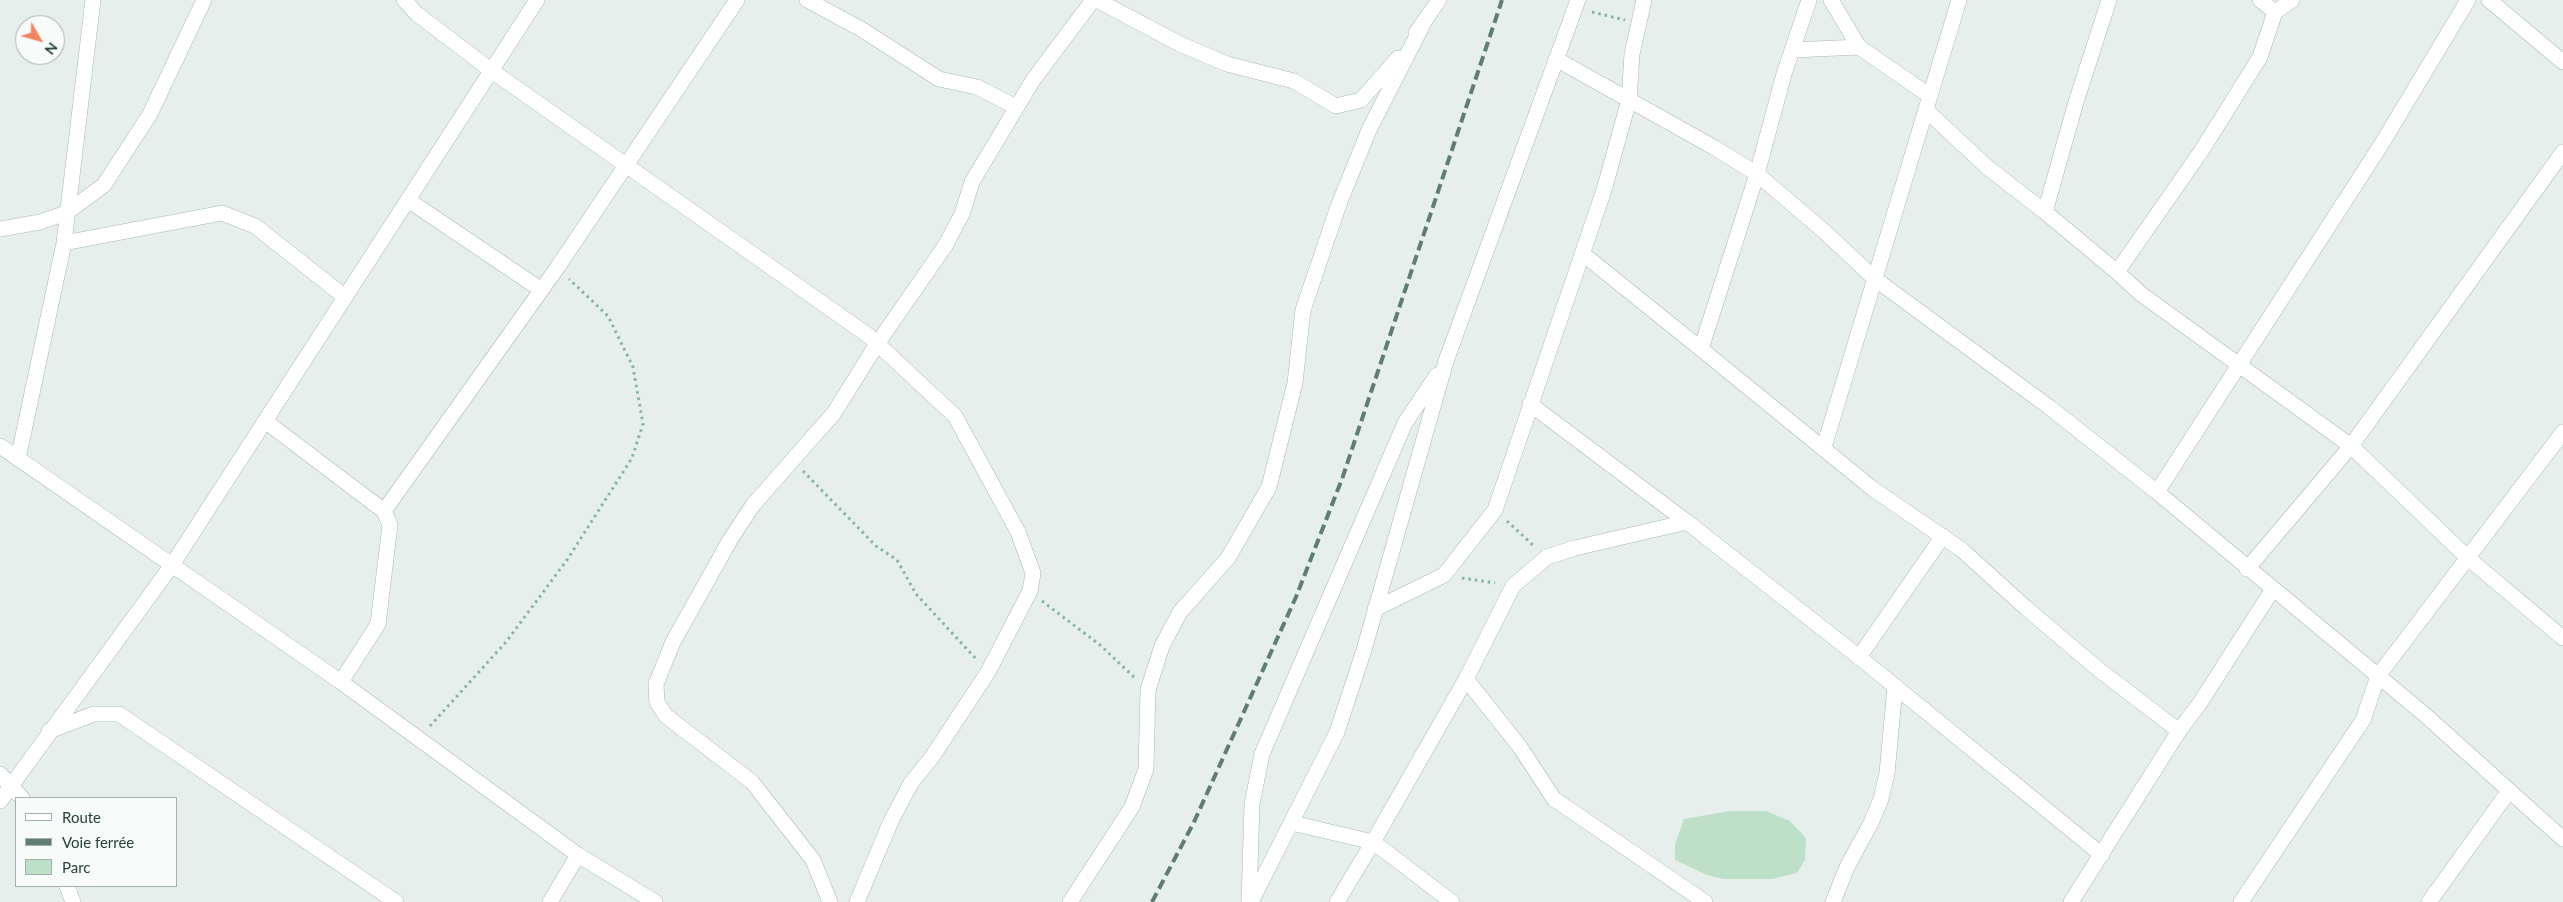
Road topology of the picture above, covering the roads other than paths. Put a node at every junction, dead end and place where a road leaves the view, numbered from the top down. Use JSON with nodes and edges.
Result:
{"nodes":[{"id":1,"x":93,"y":0,"type":"edge"},
{"id":2,"x":204,"y":0,"type":"edge"},
{"id":3,"x":404,"y":0,"type":"edge"},
{"id":4,"x":537,"y":0,"type":"edge"},
{"id":5,"x":736,"y":0,"type":"edge"},
{"id":6,"x":807,"y":0,"type":"edge"},
{"id":7,"x":1093,"y":0,"type":"edge"},
{"id":8,"x":1097,"y":0,"type":"edge"},
{"id":9,"x":1439,"y":0,"type":"edge"},
{"id":10,"x":1644,"y":0,"type":"edge"},
{"id":11,"x":1810,"y":0,"type":"edge"},
{"id":12,"x":1832,"y":0,"type":"edge"},
{"id":13,"x":1959,"y":0,"type":"edge"},
{"id":14,"x":2109,"y":0,"type":"edge"},
{"id":15,"x":2260,"y":0,"type":"edge"},
{"id":16,"x":2292,"y":0,"type":"edge"},
{"id":17,"x":2468,"y":0,"type":"edge"},
{"id":18,"x":2489,"y":0,"type":"edge"},
{"id":19,"x":1577,"y":4,"type":"edge"},
{"id":20,"x":2275,"y":12,"type":"junction"},
{"id":21,"x":1422,"y":26,"type":"junction"},
{"id":22,"x":1858,"y":47,"type":"junction"},
{"id":23,"x":1793,"y":50,"type":"junction"},
{"id":24,"x":1556,"y":59,"type":"junction"},
{"id":25,"x":2563,"y":62,"type":"edge"},
{"id":26,"x":492,"y":71,"type":"junction"},
{"id":27,"x":1629,"y":100,"type":"junction"},
{"id":28,"x":1928,"y":103,"type":"junction"},
{"id":29,"x":1016,"y":107,"type":"junction"},
{"id":30,"x":2563,"y":152,"type":"edge"},
{"id":31,"x":627,"y":166,"type":"junction"},
{"id":32,"x":1757,"y":174,"type":"junction"},
{"id":33,"x":408,"y":200,"type":"junction"},
{"id":34,"x":2045,"y":212,"type":"junction"},
{"id":35,"x":66,"y":213,"type":"junction"},
{"id":36,"x":0,"y":229,"type":"edge"},
{"id":37,"x":64,"y":243,"type":"junction"},
{"id":38,"x":1582,"y":254,"type":"junction"},
{"id":39,"x":2117,"y":272,"type":"junction"},
{"id":40,"x":1875,"y":279,"type":"junction"},
{"id":41,"x":540,"y":289,"type":"junction"},
{"id":42,"x":345,"y":297,"type":"junction"},
{"id":43,"x":877,"y":344,"type":"junction"},
{"id":44,"x":1701,"y":350,"type":"junction"},
{"id":45,"x":1446,"y":361,"type":"junction"},
{"id":46,"x":2240,"y":366,"type":"junction"},
{"id":47,"x":1530,"y":404,"type":"junction"},
{"id":48,"x":265,"y":421,"type":"junction"},
{"id":49,"x":2563,"y":432,"type":"edge"},
{"id":50,"x":0,"y":446,"type":"edge"},
{"id":51,"x":2351,"y":446,"type":"junction"},
{"id":52,"x":1824,"y":447,"type":"junction"},
{"id":53,"x":18,"y":459,"type":"junction"},
{"id":54,"x":2157,"y":492,"type":"junction"},
{"id":55,"x":384,"y":511,"type":"junction"},
{"id":56,"x":1687,"y":522,"type":"junction"},
{"id":57,"x":1943,"y":536,"type":"junction"},
{"id":58,"x":2468,"y":558,"type":"junction"},
{"id":59,"x":172,"y":565,"type":"junction"},
{"id":60,"x":2247,"y":569,"type":"junction"},
{"id":61,"x":2272,"y":589,"type":"junction"},
{"id":62,"x":1374,"y":610,"type":"junction"},
{"id":63,"x":2563,"y":638,"type":"edge"},
{"id":64,"x":1859,"y":657,"type":"junction"},
{"id":65,"x":2378,"y":676,"type":"junction"},
{"id":66,"x":1466,"y":679,"type":"junction"},
{"id":67,"x":341,"y":682,"type":"junction"},
{"id":68,"x":1895,"y":687,"type":"junction"},
{"id":69,"x":49,"y":731,"type":"junction"},
{"id":70,"x":2179,"y":731,"type":"junction"},
{"id":71,"x":0,"y":774,"type":"edge"},
{"id":72,"x":12,"y":784,"type":"junction"},
{"id":73,"x":2509,"y":791,"type":"junction"},
{"id":74,"x":21,"y":797,"type":"edge"},
{"id":75,"x":0,"y":801,"type":"edge"},
{"id":76,"x":1292,"y":823,"type":"junction"},
{"id":77,"x":2563,"y":839,"type":"edge"},
{"id":78,"x":1373,"y":842,"type":"junction"},
{"id":79,"x":578,"y":855,"type":"junction"},
{"id":80,"x":2102,"y":855,"type":"junction"},
{"id":81,"x":67,"y":887,"type":"edge"},
{"id":82,"x":73,"y":902,"type":"edge"},
{"id":83,"x":396,"y":902,"type":"edge"},
{"id":84,"x":550,"y":902,"type":"edge"},
{"id":85,"x":655,"y":902,"type":"edge"},
{"id":86,"x":830,"y":902,"type":"edge"},
{"id":87,"x":857,"y":902,"type":"edge"},
{"id":88,"x":1070,"y":902,"type":"edge"},
{"id":89,"x":1250,"y":902,"type":"edge"},
{"id":90,"x":1338,"y":902,"type":"edge"},
{"id":91,"x":1452,"y":902,"type":"edge"},
{"id":92,"x":1705,"y":902,"type":"edge"},
{"id":93,"x":1833,"y":902,"type":"edge"},
{"id":94,"x":2071,"y":902,"type":"edge"},
{"id":95,"x":2241,"y":902,"type":"edge"},
{"id":96,"x":2429,"y":902,"type":"edge"}],
"edges":[{"from":1,"to":35,"type":"street"},
{"from":2,"to":35,"type":"street"},
{"from":3,"to":26,"type":"street"},
{"from":4,"to":26,"type":"street"},
{"from":5,"to":31,"type":"street"},
{"from":6,"to":29,"type":"street"},
{"from":7,"to":29,"type":"street"},
{"from":8,"to":21,"type":"street"},
{"from":9,"to":21,"type":"street"},
{"from":10,"to":27,"type":"street"},
{"from":11,"to":23,"type":"street"},
{"from":12,"to":22,"type":"street"},
{"from":13,"to":28,"type":"street"},
{"from":14,"to":34,"type":"street"},
{"from":15,"to":20,"type":"street"},
{"from":16,"to":20,"type":"street"},
{"from":17,"to":46,"type":"street"},
{"from":18,"to":25,"type":"street"},
{"from":19,"to":24,"type":"street"},
{"from":20,"to":39,"type":"street"},
{"from":21,"to":88,"type":"street"},
{"from":22,"to":23,"type":"street"},
{"from":22,"to":28,"type":"street"},
{"from":23,"to":32,"type":"street"},
{"from":24,"to":27,"type":"street"},
{"from":24,"to":45,"type":"street"},
{"from":26,"to":31,"type":"street"},
{"from":26,"to":33,"type":"street"},
{"from":27,"to":32,"type":"street"},
{"from":27,"to":38,"type":"street"},
{"from":28,"to":34,"type":"street"},
{"from":28,"to":40,"type":"street"},
{"from":29,"to":43,"type":"street"},
{"from":30,"to":51,"type":"street"},
{"from":31,"to":41,"type":"street"},
{"from":31,"to":43,"type":"street"},
{"from":32,"to":40,"type":"street"},
{"from":32,"to":44,"type":"street"},
{"from":33,"to":41,"type":"street"},
{"from":33,"to":42,"type":"street"},
{"from":34,"to":39,"type":"street"},
{"from":35,"to":36,"type":"street"},
{"from":35,"to":37,"type":"street"},
{"from":37,"to":42,"type":"street"},
{"from":37,"to":53,"type":"street"},
{"from":38,"to":44,"type":"street"},
{"from":38,"to":47,"type":"street"},
{"from":39,"to":46,"type":"street"},
{"from":40,"to":52,"type":"street"},
{"from":40,"to":54,"type":"street"},
{"from":41,"to":55,"type":"street"},
{"from":42,"to":48,"type":"street"},
{"from":43,"to":86,"type":"street"},
{"from":43,"to":87,"type":"street"},
{"from":44,"to":52,"type":"street"},
{"from":45,"to":62,"type":"street"},
{"from":45,"to":89,"type":"street"},
{"from":46,"to":51,"type":"street"},
{"from":46,"to":54,"type":"street"},
{"from":47,"to":56,"type":"street"},
{"from":47,"to":62,"type":"street"},
{"from":48,"to":55,"type":"street"},
{"from":48,"to":59,"type":"street"},
{"from":49,"to":58,"type":"street"},
{"from":50,"to":53,"type":"street"},
{"from":51,"to":58,"type":"street"},
{"from":51,"to":60,"type":"street"},
{"from":52,"to":57,"type":"street"},
{"from":53,"to":59,"type":"street"},
{"from":54,"to":60,"type":"street"},
{"from":55,"to":67,"type":"street"},
{"from":56,"to":64,"type":"street"},
{"from":56,"to":66,"type":"street"},
{"from":57,"to":64,"type":"street"},
{"from":57,"to":70,"type":"street"},
{"from":58,"to":63,"type":"street"},
{"from":58,"to":65,"type":"street"},
{"from":59,"to":67,"type":"street"},
{"from":59,"to":69,"type":"street"},
{"from":60,"to":61,"type":"street"},
{"from":61,"to":65,"type":"street"},
{"from":61,"to":70,"type":"street"},
{"from":62,"to":76,"type":"street"},
{"from":64,"to":68,"type":"street"},
{"from":65,"to":73,"type":"street"},
{"from":65,"to":95,"type":"street"},
{"from":66,"to":78,"type":"street"},
{"from":66,"to":92,"type":"street"},
{"from":67,"to":79,"type":"street"},
{"from":68,"to":80,"type":"street"},
{"from":68,"to":93,"type":"street"},
{"from":69,"to":72,"type":"street"},
{"from":69,"to":83,"type":"street"},
{"from":70,"to":80,"type":"street"},
{"from":71,"to":72,"type":"street"},
{"from":72,"to":74,"type":"street"},
{"from":72,"to":75,"type":"street"},
{"from":73,"to":77,"type":"street"},
{"from":73,"to":96,"type":"street"},
{"from":76,"to":78,"type":"street"},
{"from":76,"to":89,"type":"street"},
{"from":78,"to":90,"type":"street"},
{"from":78,"to":91,"type":"street"},
{"from":79,"to":84,"type":"street"},
{"from":79,"to":85,"type":"street"},
{"from":80,"to":94,"type":"street"},
{"from":81,"to":82,"type":"street"}]}
